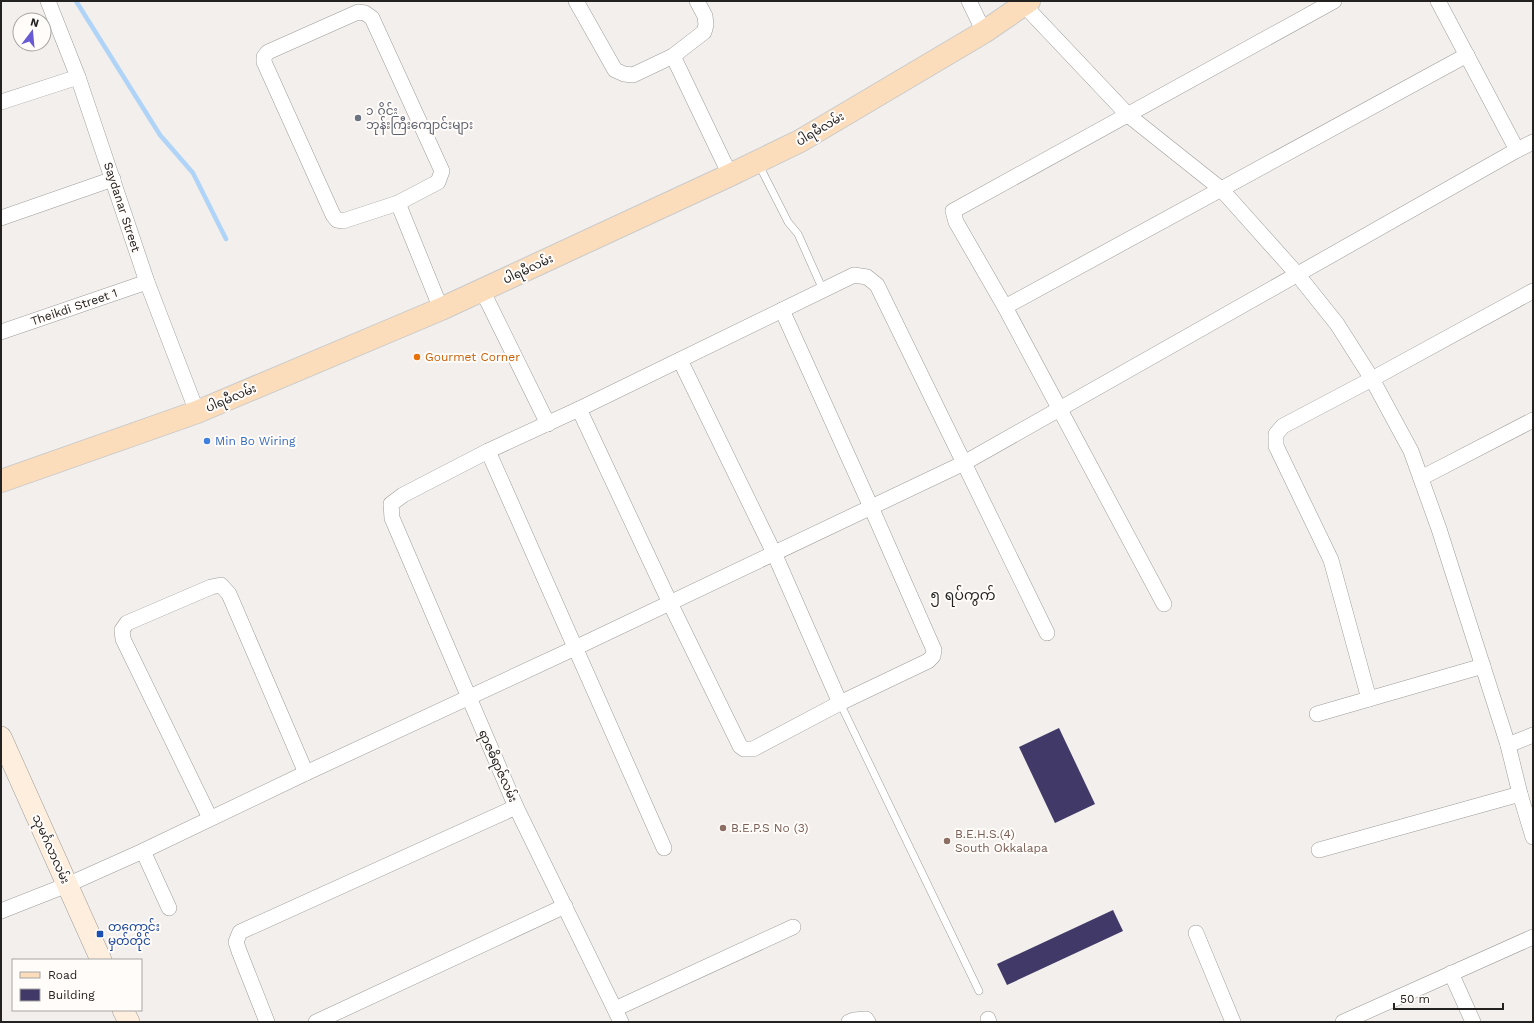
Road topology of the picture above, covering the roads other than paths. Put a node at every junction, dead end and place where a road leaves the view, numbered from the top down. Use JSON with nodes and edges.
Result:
{"nodes":[{"id":1,"x":48,"y":1,"type":"edge"},
{"id":2,"x":576,"y":1,"type":"edge"},
{"id":3,"x":697,"y":1,"type":"edge"},
{"id":4,"x":969,"y":1,"type":"edge"},
{"id":5,"x":1334,"y":1,"type":"edge"},
{"id":6,"x":1438,"y":1,"type":"edge"},
{"id":7,"x":1027,"y":3,"type":"edge"},
{"id":8,"x":984,"y":32,"type":"junction"},
{"id":9,"x":1467,"y":55,"type":"junction"},
{"id":10,"x":673,"y":56,"type":"junction"},
{"id":11,"x":78,"y":77,"type":"junction"},
{"id":12,"x":1,"y":102,"type":"edge"},
{"id":13,"x":1128,"y":115,"type":"junction"},
{"id":14,"x":1533,"y":142,"type":"edge"},
{"id":15,"x":1517,"y":150,"type":"junction"},
{"id":16,"x":757,"y":162,"type":"junction"},
{"id":17,"x":730,"y":175,"type":"junction"},
{"id":18,"x":113,"y":179,"type":"junction"},
{"id":19,"x":1221,"y":189,"type":"junction"},
{"id":20,"x":398,"y":203,"type":"junction"},
{"id":21,"x":1,"y":218,"type":"edge"},
{"id":22,"x":1297,"y":274,"type":"junction"},
{"id":23,"x":147,"y":282,"type":"junction"},
{"id":24,"x":482,"y":290,"type":"junction"},
{"id":25,"x":823,"y":291,"type":"junction"},
{"id":26,"x":1533,"y":292,"type":"edge"},
{"id":27,"x":1005,"y":307,"type":"junction"},
{"id":28,"x":441,"y":309,"type":"junction"},
{"id":29,"x":782,"y":310,"type":"junction"},
{"id":30,"x":1,"y":332,"type":"edge"},
{"id":31,"x":680,"y":360,"type":"junction"},
{"id":32,"x":1372,"y":380,"type":"junction"},
{"id":33,"x":579,"y":409,"type":"junction"},
{"id":34,"x":1060,"y":409,"type":"junction"},
{"id":35,"x":197,"y":412,"type":"junction"},
{"id":36,"x":1533,"y":420,"type":"edge"},
{"id":37,"x":548,"y":424,"type":"junction"},
{"id":38,"x":488,"y":451,"type":"junction"},
{"id":39,"x":964,"y":463,"type":"junction"},
{"id":40,"x":1421,"y":478,"type":"junction"},
{"id":41,"x":1,"y":481,"type":"edge"},
{"id":42,"x":872,"y":507,"type":"junction"},
{"id":43,"x":774,"y":553,"type":"junction"},
{"id":44,"x":670,"y":603,"type":"junction"},
{"id":45,"x":1164,"y":604,"type":"dead end"},
{"id":46,"x":1048,"y":633,"type":"dead end"},
{"id":47,"x":575,"y":648,"type":"junction"},
{"id":48,"x":1483,"y":666,"type":"junction"},
{"id":49,"x":468,"y":698,"type":"junction"},
{"id":50,"x":1369,"y":699,"type":"junction"},
{"id":51,"x":840,"y":703,"type":"junction"},
{"id":52,"x":1317,"y":714,"type":"dead end"},
{"id":53,"x":1533,"y":735,"type":"edge"},
{"id":54,"x":1,"y":737,"type":"edge"},
{"id":55,"x":1508,"y":745,"type":"junction"},
{"id":56,"x":306,"y":773,"type":"junction"},
{"id":57,"x":1520,"y":794,"type":"junction"},
{"id":58,"x":516,"y":807,"type":"junction"},
{"id":59,"x":210,"y":818,"type":"junction"},
{"id":60,"x":1533,"y":836,"type":"edge"},
{"id":61,"x":664,"y":848,"type":"dead end"},
{"id":62,"x":1319,"y":850,"type":"dead end"},
{"id":63,"x":143,"y":851,"type":"junction"},
{"id":64,"x":67,"y":886,"type":"junction"},
{"id":65,"x":565,"y":906,"type":"junction"},
{"id":66,"x":169,"y":908,"type":"dead end"},
{"id":67,"x":1,"y":910,"type":"edge"},
{"id":68,"x":793,"y":927,"type":"dead end"},
{"id":69,"x":1196,"y":933,"type":"dead end"},
{"id":70,"x":1533,"y":937,"type":"edge"},
{"id":71,"x":101,"y":959,"type":"edge"},
{"id":72,"x":1451,"y":972,"type":"junction"},
{"id":73,"x":979,"y":991,"type":"dead end"},
{"id":74,"x":124,"y":1011,"type":"edge"},
{"id":75,"x":618,"y":1016,"type":"edge"},
{"id":76,"x":1349,"y":1021,"type":"edge"},
{"id":77,"x":129,"y":1022,"type":"edge"},
{"id":78,"x":267,"y":1022,"type":"edge"},
{"id":79,"x":316,"y":1022,"type":"edge"},
{"id":80,"x":850,"y":1022,"type":"edge"},
{"id":81,"x":868,"y":1022,"type":"edge"},
{"id":82,"x":1233,"y":1022,"type":"edge"},
{"id":83,"x":1473,"y":1022,"type":"edge"}],
"edges":[{"from":1,"to":11,"type":"street","name":"Saydanar Street"},
{"from":2,"to":10,"type":"street"},
{"from":3,"to":10,"type":"street"},
{"from":4,"to":8,"type":"street"},
{"from":5,"to":13,"type":"street"},
{"from":6,"to":9,"type":"street"},
{"from":7,"to":8,"type":"main road","name":"ပါရမီလမ်း"},
{"from":7,"to":13,"type":"street"},
{"from":8,"to":16,"type":"main road","name":"ပါရမီလမ်း"},
{"from":9,"to":15,"type":"street"},
{"from":9,"to":19,"type":"street"},
{"from":10,"to":17,"type":"street"},
{"from":11,"to":12,"type":"street"},
{"from":11,"to":18,"type":"street","name":"Saydanar Street"},
{"from":13,"to":19,"type":"street"},
{"from":13,"to":27,"type":"street"},
{"from":14,"to":15,"type":"street"},
{"from":15,"to":22,"type":"street"},
{"from":16,"to":17,"type":"main road","name":"ပါရမီလမ်း"},
{"from":16,"to":25,"type":"lane"},
{"from":17,"to":24,"type":"main road","name":"ပါရမီလမ်း"},
{"from":18,"to":21,"type":"street"},
{"from":18,"to":23,"type":"street","name":"Saydanar Street"},
{"from":19,"to":22,"type":"street"},
{"from":19,"to":27,"type":"street"},
{"from":20,"to":20,"type":"street"},
{"from":20,"to":28,"type":"street"},
{"from":22,"to":32,"type":"street"},
{"from":22,"to":34,"type":"street"},
{"from":23,"to":30,"type":"street","name":"Theikdi Street 1"},
{"from":23,"to":35,"type":"street","name":"Saydanar Street"},
{"from":24,"to":28,"type":"main road","name":"ပါရမီလမ်း"},
{"from":24,"to":37,"type":"street"},
{"from":25,"to":29,"type":"street"},
{"from":25,"to":39,"type":"street"},
{"from":26,"to":32,"type":"street"},
{"from":27,"to":34,"type":"street"},
{"from":28,"to":35,"type":"main road","name":"ပါရမီလမ်း"},
{"from":29,"to":31,"type":"street"},
{"from":29,"to":42,"type":"street"},
{"from":31,"to":33,"type":"street"},
{"from":31,"to":43,"type":"street"},
{"from":32,"to":40,"type":"street"},
{"from":32,"to":50,"type":"street"},
{"from":33,"to":37,"type":"street"},
{"from":33,"to":44,"type":"street"},
{"from":34,"to":39,"type":"street"},
{"from":34,"to":45,"type":"street"},
{"from":35,"to":41,"type":"main road","name":"ပါရမီလမ်း"},
{"from":36,"to":40,"type":"street"},
{"from":37,"to":38,"type":"street"},
{"from":38,"to":47,"type":"street"},
{"from":38,"to":49,"type":"street","name":"ရာဇဓိရာဇ်လမ်း"},
{"from":39,"to":42,"type":"street"},
{"from":39,"to":46,"type":"street"},
{"from":40,"to":48,"type":"street"},
{"from":42,"to":43,"type":"street"},
{"from":42,"to":51,"type":"street"},
{"from":43,"to":44,"type":"street"},
{"from":43,"to":51,"type":"street"},
{"from":44,"to":47,"type":"street"},
{"from":44,"to":51,"type":"street"},
{"from":47,"to":49,"type":"street"},
{"from":47,"to":61,"type":"street"},
{"from":48,"to":50,"type":"street"},
{"from":48,"to":55,"type":"street"},
{"from":49,"to":56,"type":"street"},
{"from":49,"to":58,"type":"street","name":"ရာဇဓိရာဇ်လမ်း"},
{"from":50,"to":52,"type":"street"},
{"from":51,"to":73,"type":"lane"},
{"from":53,"to":55,"type":"street"},
{"from":54,"to":64,"type":"main road","name":"သုမင်္ဂလာလမ်း"},
{"from":55,"to":57,"type":"street"},
{"from":56,"to":59,"type":"street"},
{"from":56,"to":59,"type":"street"},
{"from":57,"to":60,"type":"street"},
{"from":57,"to":62,"type":"street"},
{"from":58,"to":65,"type":"street","name":"ရာဇဓိရာဇ်လမ်း"},
{"from":58,"to":78,"type":"street"},
{"from":59,"to":63,"type":"street"},
{"from":63,"to":64,"type":"street"},
{"from":63,"to":66,"type":"street"},
{"from":64,"to":67,"type":"street"},
{"from":64,"to":71,"type":"main road","name":"သုမင်္ဂလာလမ်း"},
{"from":65,"to":75,"type":"street","name":"ရာဇဓိရာဇ်လမ်း"},
{"from":65,"to":79,"type":"street"},
{"from":68,"to":75,"type":"street"},
{"from":69,"to":82,"type":"street"},
{"from":70,"to":72,"type":"street"},
{"from":72,"to":76,"type":"street"},
{"from":72,"to":83,"type":"street"},
{"from":74,"to":77,"type":"main road"},
{"from":80,"to":81,"type":"street"}]}
